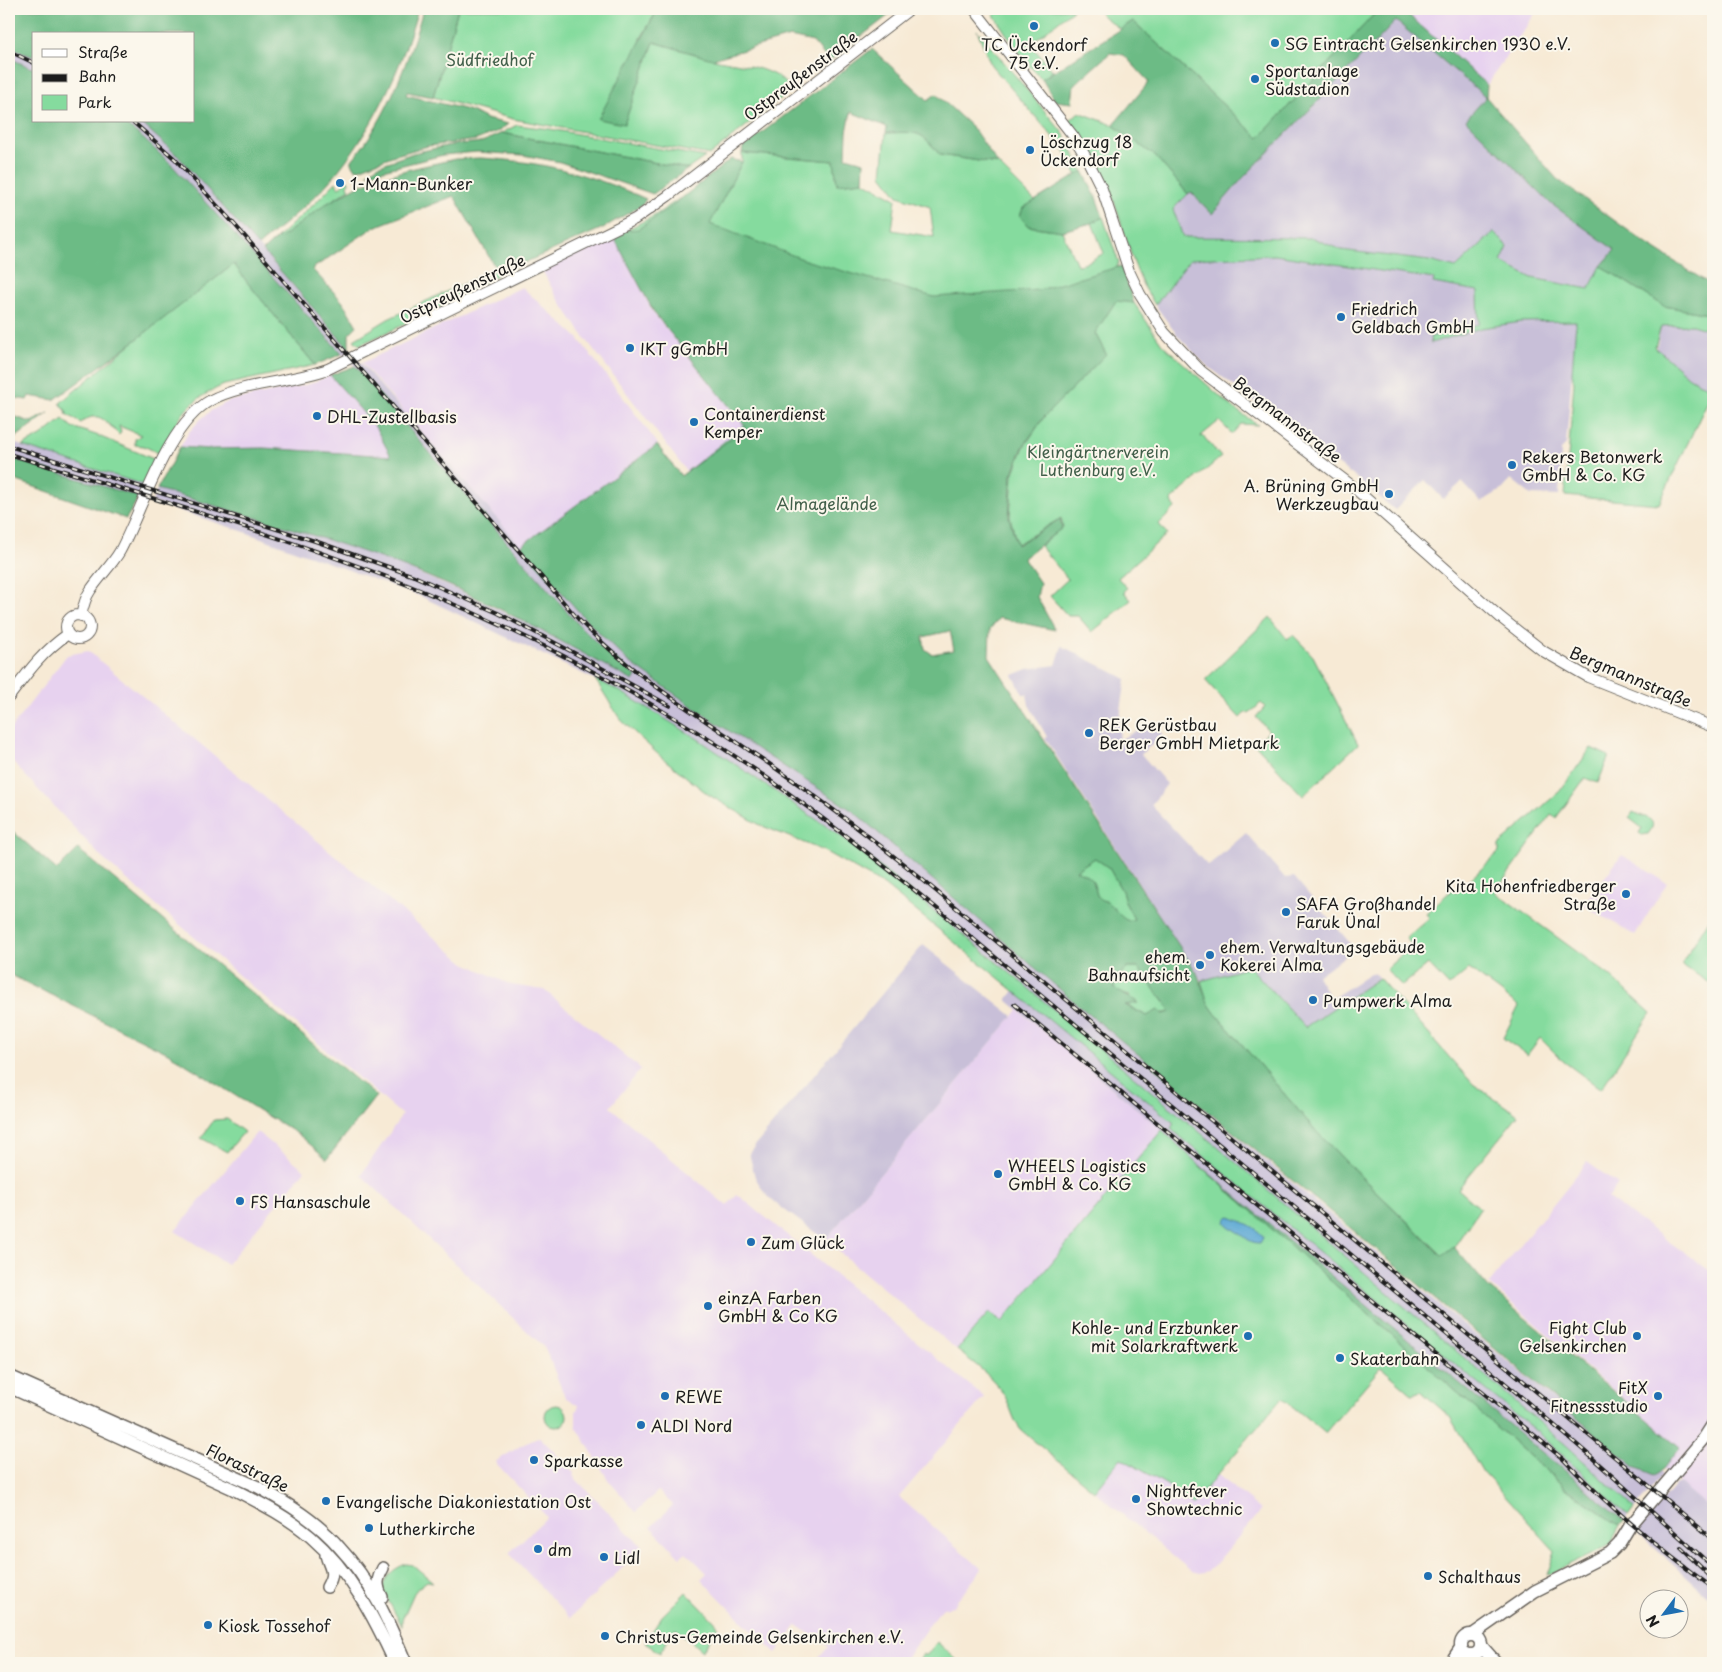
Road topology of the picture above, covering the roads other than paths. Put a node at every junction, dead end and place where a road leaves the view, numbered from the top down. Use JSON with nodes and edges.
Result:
{"nodes":[{"id":1,"x":910,"y":9,"type":"edge"},
{"id":2,"x":974,"y":9,"type":"edge"},
{"id":3,"x":81,"y":616,"type":"junction"},
{"id":4,"x":68,"y":634,"type":"junction"},
{"id":5,"x":9,"y":697,"type":"edge"},
{"id":6,"x":1713,"y":727,"type":"edge"},
{"id":7,"x":9,"y":1376,"type":"edge"},
{"id":8,"x":9,"y":1387,"type":"edge"},
{"id":9,"x":1713,"y":1424,"type":"edge"},
{"id":10,"x":326,"y":1551,"type":"junction"},
{"id":11,"x":383,"y":1568,"type":"dead end"},
{"id":12,"x":327,"y":1587,"type":"dead end"},
{"id":13,"x":384,"y":1612,"type":"junction"},
{"id":14,"x":1471,"y":1649,"type":"edge"},
{"id":15,"x":396,"y":1663,"type":"edge"},
{"id":16,"x":406,"y":1663,"type":"edge"},
{"id":17,"x":1451,"y":1663,"type":"edge"},
{"id":18,"x":1489,"y":1663,"type":"edge"},
{"id":19,"x":1496,"y":1663,"type":"edge"}],
"edges":[{"from":1,"to":3,"type":"street","name":"Ostpreußenstraße"},
{"from":2,"to":6,"type":"street","name":"Bergmannstraße"},
{"from":3,"to":4,"type":"street"},
{"from":3,"to":4,"type":"street"},
{"from":4,"to":5,"type":"street"},
{"from":7,"to":13,"type":"main road","name":"Florastraße"},
{"from":8,"to":10,"type":"main road","name":"Florastraße"},
{"from":9,"to":14,"type":"main road"},
{"from":10,"to":12,"type":"main road"},
{"from":10,"to":15,"type":"main road","name":"Florastraße"},
{"from":11,"to":13,"type":"main road"},
{"from":13,"to":16,"type":"main road","name":"Florastraße"},
{"from":14,"to":17,"type":"main road"},
{"from":14,"to":18,"type":"main road"},
{"from":14,"to":19,"type":"main road"}]}
